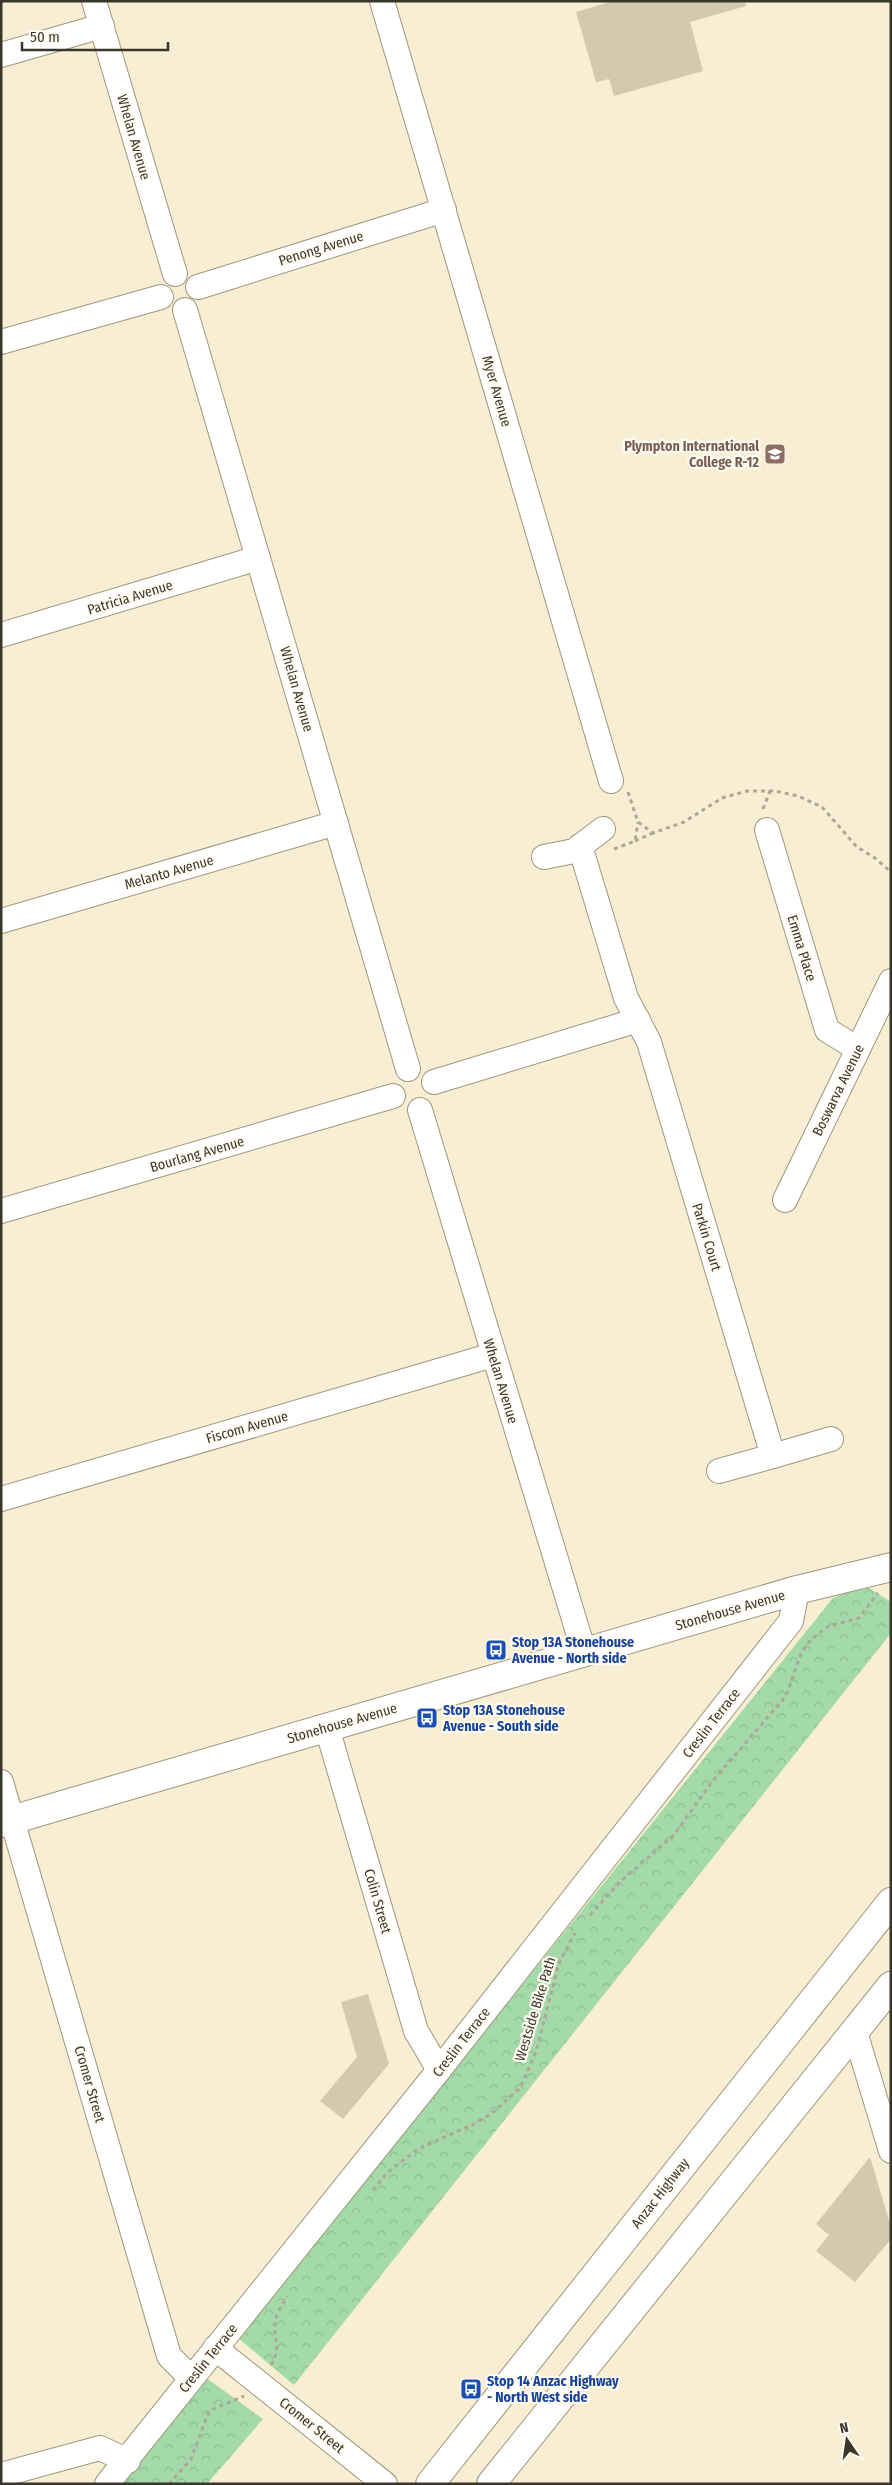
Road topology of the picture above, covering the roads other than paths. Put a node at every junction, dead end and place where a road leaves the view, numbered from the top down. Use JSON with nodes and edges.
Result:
{"nodes":[{"id":1,"x":94,"y":1,"type":"edge"},
{"id":2,"x":382,"y":1,"type":"edge"},
{"id":3,"x":102,"y":26,"type":"junction"},
{"id":4,"x":1,"y":55,"type":"edge"},
{"id":5,"x":444,"y":210,"type":"junction"},
{"id":6,"x":174,"y":274,"type":"junction"},
{"id":7,"x":198,"y":287,"type":"junction"},
{"id":8,"x":161,"y":297,"type":"junction"},
{"id":9,"x":185,"y":310,"type":"junction"},
{"id":10,"x":1,"y":342,"type":"edge"},
{"id":11,"x":258,"y":558,"type":"junction"},
{"id":12,"x":1,"y":635,"type":"edge"},
{"id":13,"x":611,"y":781,"type":"road end"},
{"id":14,"x":336,"y":823,"type":"junction"},
{"id":15,"x":603,"y":829,"type":"dead end"},
{"id":16,"x":767,"y":830,"type":"dead end"},
{"id":17,"x":580,"y":846,"type":"junction"},
{"id":18,"x":544,"y":858,"type":"dead end"},
{"id":19,"x":1,"y":922,"type":"edge"},
{"id":20,"x":891,"y":981,"type":"edge"},
{"id":21,"x":638,"y":1020,"type":"junction"},
{"id":22,"x":858,"y":1050,"type":"junction"},
{"id":23,"x":408,"y":1069,"type":"junction"},
{"id":24,"x":434,"y":1082,"type":"junction"},
{"id":25,"x":394,"y":1096,"type":"junction"},
{"id":26,"x":420,"y":1110,"type":"junction"},
{"id":27,"x":785,"y":1200,"type":"dead end"},
{"id":28,"x":1,"y":1211,"type":"edge"},
{"id":29,"x":493,"y":1354,"type":"junction"},
{"id":30,"x":831,"y":1439,"type":"dead end"},
{"id":31,"x":773,"y":1456,"type":"junction"},
{"id":32,"x":719,"y":1471,"type":"dead end"},
{"id":33,"x":1,"y":1499,"type":"edge"},
{"id":34,"x":891,"y":1550,"type":"edge"},
{"id":35,"x":885,"y":1579,"type":"edge"},
{"id":36,"x":797,"y":1590,"type":"junction"},
{"id":37,"x":584,"y":1652,"type":"junction"},
{"id":38,"x":326,"y":1728,"type":"junction"},
{"id":39,"x":1,"y":1782,"type":"edge"},
{"id":40,"x":7,"y":1822,"type":"edge"},
{"id":41,"x":891,"y":1902,"type":"edge"},
{"id":42,"x":891,"y":1926,"type":"edge"},
{"id":43,"x":861,"y":1940,"type":"junction"},
{"id":44,"x":891,"y":1986,"type":"edge"},
{"id":45,"x":855,"y":2032,"type":"junction"},
{"id":46,"x":439,"y":2070,"type":"junction"},
{"id":47,"x":882,"y":2089,"type":"edge"},
{"id":48,"x":891,"y":2151,"type":"edge"},
{"id":49,"x":215,"y":2348,"type":"junction"},
{"id":50,"x":191,"y":2378,"type":"junction"},
{"id":51,"x":128,"y":2461,"type":"junction"},
{"id":52,"x":1,"y":2475,"type":"edge"},
{"id":53,"x":107,"y":2484,"type":"edge"},
{"id":54,"x":385,"y":2484,"type":"edge"},
{"id":55,"x":430,"y":2484,"type":"edge"},
{"id":56,"x":491,"y":2484,"type":"edge"}],
"edges":[{"from":1,"to":3,"type":"street","name":"Whelan Avenue"},
{"from":2,"to":5,"type":"street","name":"Myer Avenue"},
{"from":3,"to":4,"type":"street"},
{"from":3,"to":6,"type":"street","name":"Whelan Avenue"},
{"from":5,"to":7,"type":"street","name":"Penong Avenue"},
{"from":5,"to":13,"type":"street","name":"Myer Avenue"},
{"from":6,"to":7,"type":"street"},
{"from":6,"to":8,"type":"street"},
{"from":7,"to":9,"type":"street"},
{"from":8,"to":9,"type":"street"},
{"from":8,"to":10,"type":"street"},
{"from":9,"to":11,"type":"street","name":"Whelan Avenue"},
{"from":11,"to":12,"type":"street","name":"Patricia Avenue"},
{"from":11,"to":14,"type":"street","name":"Whelan Avenue"},
{"from":14,"to":19,"type":"street","name":"Melanto Avenue"},
{"from":14,"to":23,"type":"street","name":"Whelan Avenue"},
{"from":15,"to":17,"type":"street"},
{"from":16,"to":22,"type":"street","name":"Emma Place"},
{"from":17,"to":18,"type":"street"},
{"from":17,"to":21,"type":"street","name":"Parkin Court"},
{"from":20,"to":22,"type":"street","name":"Boswarva Avenue"},
{"from":21,"to":24,"type":"street"},
{"from":21,"to":31,"type":"street","name":"Parkin Court"},
{"from":22,"to":27,"type":"street","name":"Boswarva Avenue"},
{"from":23,"to":24,"type":"street"},
{"from":23,"to":25,"type":"street"},
{"from":24,"to":26,"type":"street"},
{"from":25,"to":26,"type":"street"},
{"from":25,"to":28,"type":"street","name":"Bourlang Avenue"},
{"from":26,"to":29,"type":"street","name":"Whelan Avenue"},
{"from":29,"to":33,"type":"street","name":"Fiscom Avenue"},
{"from":29,"to":37,"type":"street","name":"Whelan Avenue"},
{"from":30,"to":31,"type":"street"},
{"from":31,"to":32,"type":"street"},
{"from":34,"to":36,"type":"main road","name":"Stonehouse Avenue"},
{"from":35,"to":36,"type":"main road","name":"Stonehouse Avenue"},
{"from":36,"to":37,"type":"main road","name":"Stonehouse Avenue"},
{"from":36,"to":46,"type":"street","name":"Creslin Terrace"},
{"from":37,"to":38,"type":"main road","name":"Stonehouse Avenue"},
{"from":38,"to":40,"type":"main road","name":"Stonehouse Avenue"},
{"from":38,"to":46,"type":"street","name":"Colin Street"},
{"from":39,"to":40,"type":"street","name":"Cromer Street"},
{"from":40,"to":50,"type":"street","name":"Cromer Street"},
{"from":41,"to":43,"type":"main road","name":"Anzac Highway"},
{"from":42,"to":43,"type":"main road"},
{"from":43,"to":55,"type":"main road","name":"Anzac Highway"},
{"from":44,"to":45,"type":"main road"},
{"from":45,"to":47,"type":"street"},
{"from":45,"to":56,"type":"main road"},
{"from":46,"to":49,"type":"street","name":"Creslin Terrace"},
{"from":47,"to":48,"type":"street"},
{"from":49,"to":50,"type":"street","name":"Creslin Terrace"},
{"from":49,"to":54,"type":"street","name":"Cromer Street"},
{"from":50,"to":51,"type":"street","name":"Creslin Terrace"},
{"from":51,"to":52,"type":"street"},
{"from":51,"to":53,"type":"street","name":"Creslin Terrace"}]}
